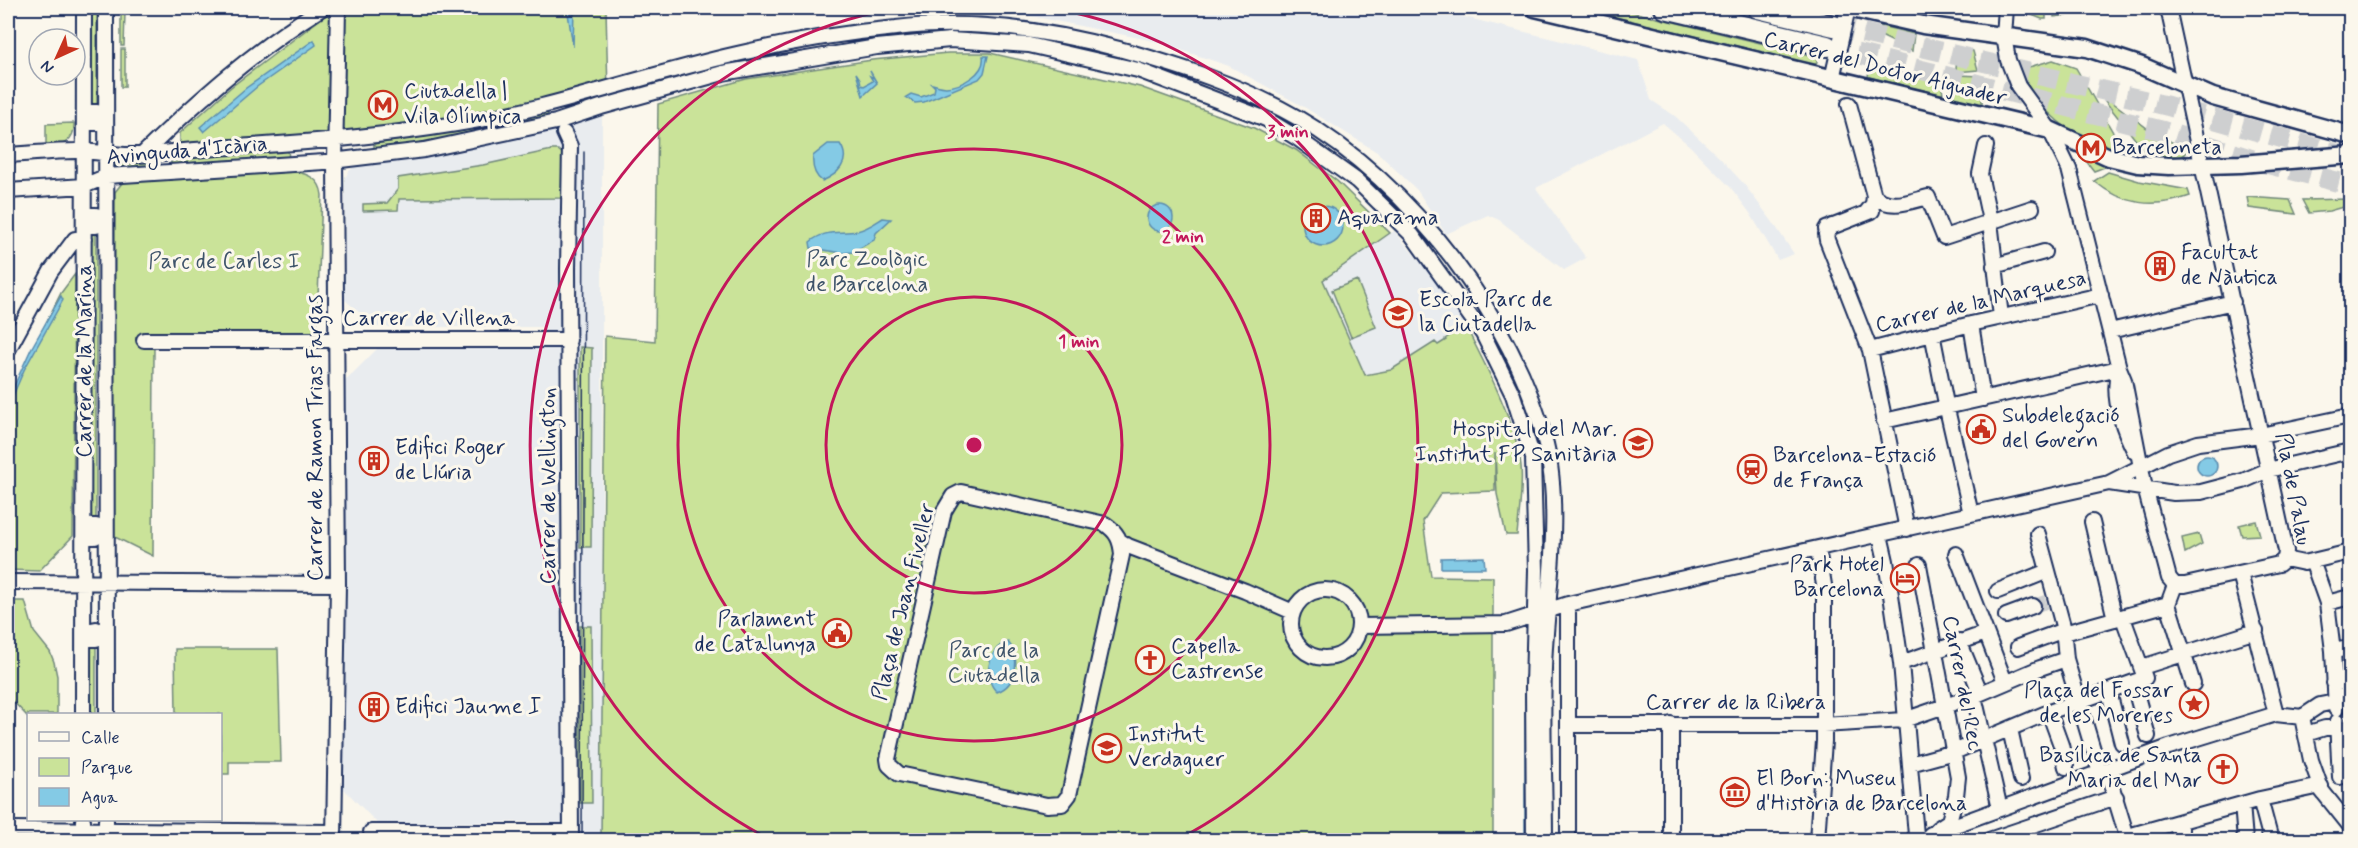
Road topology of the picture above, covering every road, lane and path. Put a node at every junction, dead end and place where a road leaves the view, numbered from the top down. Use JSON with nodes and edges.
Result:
{"nodes":[{"id":1,"x":84,"y":8,"type":"edge"},
{"id":2,"x":106,"y":8,"type":"edge"},
{"id":3,"x":322,"y":8,"type":"edge"},
{"id":4,"x":338,"y":8,"type":"edge"},
{"id":5,"x":1535,"y":8,"type":"edge"},
{"id":6,"x":1665,"y":8,"type":"edge"},
{"id":7,"x":1758,"y":8,"type":"edge"},
{"id":8,"x":1848,"y":8,"type":"edge"},
{"id":9,"x":2006,"y":8,"type":"edge"},
{"id":10,"x":2168,"y":8,"type":"edge"},
{"id":11,"x":1834,"y":26,"type":"tunnel mouth"},
{"id":12,"x":2004,"y":36,"type":"junction"},
{"id":13,"x":1827,"y":46,"type":"tunnel mouth"},
{"id":14,"x":1832,"y":79,"type":"junction"},
{"id":15,"x":2185,"y":85,"type":"junction"},
{"id":16,"x":1850,"y":104,"type":"dead end"},
{"id":17,"x":2050,"y":130,"type":"junction"},
{"id":18,"x":564,"y":133,"type":"dead end"},
{"id":19,"x":2350,"y":135,"type":"edge"},
{"id":20,"x":336,"y":141,"type":"junction"},
{"id":21,"x":1986,"y":146,"type":"dead end"},
{"id":22,"x":83,"y":151,"type":"junction"},
{"id":23,"x":106,"y":154,"type":"junction"},
{"id":24,"x":143,"y":154,"type":"junction"},
{"id":25,"x":8,"y":155,"type":"edge"},
{"id":26,"x":2350,"y":155,"type":"edge"},
{"id":27,"x":335,"y":161,"type":"junction"},
{"id":28,"x":2201,"y":165,"type":"junction"},
{"id":29,"x":107,"y":176,"type":"junction"},
{"id":30,"x":84,"y":186,"type":"junction"},
{"id":31,"x":8,"y":191,"type":"edge"},
{"id":32,"x":1874,"y":196,"type":"junction"},
{"id":33,"x":1894,"y":205,"type":"junction"},
{"id":34,"x":2032,"y":208,"type":"dead end"},
{"id":35,"x":1864,"y":214,"type":"junction"},
{"id":36,"x":1990,"y":221,"type":"junction"},
{"id":37,"x":84,"y":239,"type":"junction"},
{"id":38,"x":2044,"y":252,"type":"dead end"},
{"id":39,"x":1994,"y":266,"type":"junction"},
{"id":40,"x":2101,"y":295,"type":"junction"},
{"id":41,"x":2233,"y":302,"type":"junction"},
{"id":42,"x":2001,"y":317,"type":"junction"},
{"id":43,"x":1971,"y":324,"type":"junction"},
{"id":44,"x":2110,"y":331,"type":"junction"},
{"id":45,"x":1932,"y":333,"type":"junction"},
{"id":46,"x":144,"y":340,"type":"dead end"},
{"id":47,"x":338,"y":340,"type":"junction"},
{"id":48,"x":569,"y":340,"type":"junction"},
{"id":49,"x":8,"y":350,"type":"edge"},
{"id":50,"x":1870,"y":350,"type":"junction"},
{"id":51,"x":2119,"y":368,"type":"junction"},
{"id":52,"x":1983,"y":399,"type":"junction"},
{"id":53,"x":1947,"y":409,"type":"junction"},
{"id":54,"x":2350,"y":416,"type":"edge"},
{"id":55,"x":1884,"y":422,"type":"junction"},
{"id":56,"x":2261,"y":435,"type":"junction"},
{"id":57,"x":2350,"y":451,"type":"edge"},
{"id":58,"x":2141,"y":465,"type":"junction"},
{"id":59,"x":2268,"y":470,"type":"junction"},
{"id":60,"x":2109,"y":483,"type":"junction"},
{"id":61,"x":2145,"y":488,"type":"junction"},
{"id":62,"x":1971,"y":514,"type":"junction"},
{"id":63,"x":2092,"y":522,"type":"dead end"},
{"id":64,"x":1907,"y":529,"type":"junction"},
{"id":65,"x":2038,"y":534,"type":"dead end"},
{"id":66,"x":1880,"y":535,"type":"junction"},
{"id":67,"x":1120,"y":541,"type":"junction"},
{"id":68,"x":1818,"y":549,"type":"junction"},
{"id":69,"x":2350,"y":552,"type":"edge"},
{"id":70,"x":1956,"y":554,"type":"dead end"},
{"id":71,"x":2285,"y":560,"type":"junction"},
{"id":72,"x":2312,"y":561,"type":"junction"},
{"id":73,"x":1919,"y":565,"type":"dead end"},
{"id":74,"x":2048,"y":571,"type":"junction"},
{"id":75,"x":2240,"y":573,"type":"junction"},
{"id":76,"x":8,"y":582,"type":"edge"},
{"id":77,"x":84,"y":583,"type":"junction"},
{"id":78,"x":106,"y":583,"type":"junction"},
{"id":79,"x":338,"y":584,"type":"junction"},
{"id":80,"x":2175,"y":585,"type":"junction"},
{"id":81,"x":1998,"y":591,"type":"dead end"},
{"id":82,"x":2350,"y":597,"type":"edge"},
{"id":83,"x":2327,"y":603,"type":"junction"},
{"id":84,"x":1568,"y":604,"type":"junction"},
{"id":85,"x":2168,"y":604,"type":"junction"},
{"id":86,"x":2033,"y":606,"type":"tunnel mouth"},
{"id":87,"x":1293,"y":612,"type":"junction"},
{"id":88,"x":1542,"y":612,"type":"junction"},
{"id":89,"x":2006,"y":616,"type":"dead end"},
{"id":90,"x":2119,"y":619,"type":"junction"},
{"id":91,"x":1360,"y":626,"type":"junction"},
{"id":92,"x":2063,"y":630,"type":"junction"},
{"id":93,"x":2256,"y":631,"type":"junction"},
{"id":94,"x":1986,"y":633,"type":"junction"},
{"id":95,"x":1959,"y":641,"type":"junction"},
{"id":96,"x":2018,"y":647,"type":"dead end"},
{"id":97,"x":2350,"y":648,"type":"edge"},
{"id":98,"x":1934,"y":650,"type":"junction"},
{"id":99,"x":2333,"y":651,"type":"junction"},
{"id":100,"x":2183,"y":655,"type":"junction"},
{"id":101,"x":2066,"y":659,"type":"junction"},
{"id":102,"x":1901,"y":663,"type":"junction"},
{"id":103,"x":2143,"y":673,"type":"junction"},
{"id":104,"x":2350,"y":681,"type":"edge"},
{"id":105,"x":2005,"y":682,"type":"junction"},
{"id":106,"x":2334,"y":683,"type":"junction"},
{"id":107,"x":2193,"y":684,"type":"dead end"},
{"id":108,"x":2109,"y":692,"type":"junction"},
{"id":109,"x":1974,"y":696,"type":"junction"},
{"id":110,"x":2138,"y":700,"type":"dead end"},
{"id":111,"x":2080,"y":702,"type":"junction"},
{"id":112,"x":1945,"y":706,"type":"junction"},
{"id":113,"x":2049,"y":711,"type":"junction"},
{"id":114,"x":83,"y":713,"type":"edge"},
{"id":115,"x":107,"y":713,"type":"edge"},
{"id":116,"x":2279,"y":714,"type":"junction"},
{"id":117,"x":2302,"y":717,"type":"junction"},
{"id":118,"x":2334,"y":718,"type":"junction"},
{"id":119,"x":1904,"y":720,"type":"junction"},
{"id":120,"x":1671,"y":724,"type":"junction"},
{"id":121,"x":1568,"y":725,"type":"junction"},
{"id":122,"x":1823,"y":725,"type":"junction"},
{"id":123,"x":2010,"y":729,"type":"junction"},
{"id":124,"x":2306,"y":734,"type":"junction"},
{"id":125,"x":1983,"y":740,"type":"junction"},
{"id":126,"x":2151,"y":746,"type":"junction"},
{"id":127,"x":1954,"y":752,"type":"junction"},
{"id":128,"x":2126,"y":754,"type":"junction"},
{"id":129,"x":1910,"y":764,"type":"junction"},
{"id":130,"x":2066,"y":767,"type":"dead end"},
{"id":131,"x":2104,"y":772,"type":"junction"},
{"id":132,"x":2345,"y":776,"type":"edge"},
{"id":133,"x":2022,"y":779,"type":"dead end"},
{"id":134,"x":2322,"y":786,"type":"junction"},
{"id":135,"x":2116,"y":797,"type":"junction"},
{"id":136,"x":2260,"y":800,"type":"junction"},
{"id":137,"x":2242,"y":804,"type":"junction"},
{"id":138,"x":2000,"y":809,"type":"junction"},
{"id":139,"x":2181,"y":822,"type":"junction"},
{"id":140,"x":2350,"y":826,"type":"edge"},
{"id":141,"x":8,"y":829,"type":"edge"},
{"id":142,"x":83,"y":830,"type":"edge"},
{"id":143,"x":106,"y":830,"type":"edge"},
{"id":144,"x":371,"y":832,"type":"dead end"},
{"id":145,"x":334,"y":836,"type":"edge"},
{"id":146,"x":571,"y":836,"type":"edge"},
{"id":147,"x":2131,"y":838,"type":"edge"},
{"id":148,"x":1924,"y":839,"type":"edge"},
{"id":149,"x":1533,"y":840,"type":"edge"},
{"id":150,"x":1545,"y":840,"type":"edge"},
{"id":151,"x":1568,"y":840,"type":"edge"},
{"id":152,"x":1671,"y":840,"type":"edge"},
{"id":153,"x":1817,"y":840,"type":"edge"},
{"id":154,"x":1989,"y":840,"type":"edge"},
{"id":155,"x":2181,"y":840,"type":"edge"},
{"id":156,"x":2245,"y":840,"type":"edge"},
{"id":157,"x":2271,"y":840,"type":"edge"}],
"edges":[{"from":1,"to":22,"type":"street","name":"Carrer de la Marina"},
{"from":2,"to":23,"type":"street","name":"Carrer de la Marina"},
{"from":3,"to":24,"type":"street"},
{"from":4,"to":20,"type":"street","name":"Carrer de Ramon Trias Fargas"},
{"from":5,"to":14,"type":"main road","name":"Carrer del Doctor Aiguader"},
{"from":6,"to":13,"type":"highway"},
{"from":7,"to":11,"type":"highway"},
{"from":8,"to":12,"type":"main road"},
{"from":8,"to":14,"type":"street"},
{"from":9,"to":12,"type":"street"},
{"from":10,"to":15,"type":"street","name":"Pla de Palau"},
{"from":12,"to":15,"type":"main road"},
{"from":12,"to":17,"type":"street"},
{"from":14,"to":17,"type":"main road","name":"Carrer del Doctor Aiguader"},
{"from":15,"to":19,"type":"main road"},
{"from":15,"to":28,"type":"street","name":"Pla de Palau"},
{"from":16,"to":32,"type":"street"},
{"from":17,"to":28,"type":"main road","name":"Carrer del Doctor Aiguader"},
{"from":17,"to":40,"type":"street"},
{"from":18,"to":48,"type":"street","name":"Carrer de Wellington"},
{"from":20,"to":24,"type":"street","name":"Avinguda d'Icària"},
{"from":20,"to":27,"type":"street","name":"Carrer de Ramon Trias Fargas"},
{"from":20,"to":88,"type":"street","name":"Avinguda d'Icària"},
{"from":21,"to":36,"type":"street"},
{"from":22,"to":23,"type":"street","name":"Avinguda d'Icària"},
{"from":22,"to":25,"type":"street","name":"Avinguda d'Icària"},
{"from":22,"to":30,"type":"street","name":"Carrer de la Marina"},
{"from":23,"to":24,"type":"street","name":"Avinguda d'Icària"},
{"from":23,"to":29,"type":"street","name":"Carrer de la Marina"},
{"from":26,"to":28,"type":"main road","name":"Carrer del Doctor Aiguader"},
{"from":27,"to":29,"type":"street","name":"Avinguda d'Icària"},
{"from":27,"to":47,"type":"street","name":"Carrer de Ramon Trias Fargas"},
{"from":27,"to":88,"type":"street","name":"Avinguda d'Icària"},
{"from":28,"to":41,"type":"street","name":"Pla de Palau"},
{"from":29,"to":30,"type":"street","name":"Avinguda d'Icària"},
{"from":29,"to":78,"type":"street","name":"Carrer de la Marina"},
{"from":30,"to":31,"type":"street","name":"Avinguda d'Icària"},
{"from":30,"to":37,"type":"street","name":"Carrer de la Marina"},
{"from":32,"to":33,"type":"street"},
{"from":32,"to":35,"type":"street"},
{"from":33,"to":35,"type":"street"},
{"from":33,"to":36,"type":"street"},
{"from":34,"to":36,"type":"street"},
{"from":35,"to":50,"type":"street"},
{"from":36,"to":39,"type":"street"},
{"from":37,"to":49,"type":"street"},
{"from":37,"to":77,"type":"street","name":"Carrer de la Marina"},
{"from":38,"to":39,"type":"street"},
{"from":39,"to":42,"type":"street"},
{"from":40,"to":42,"type":"street","name":"Carrer de la Marquesa"},
{"from":40,"to":44,"type":"street"},
{"from":41,"to":44,"type":"street"},
{"from":41,"to":56,"type":"street","name":"Pla de Palau"},
{"from":42,"to":43,"type":"street","name":"Carrer de la Marquesa"},
{"from":43,"to":45,"type":"street","name":"Carrer de la Marquesa"},
{"from":43,"to":52,"type":"street"},
{"from":44,"to":51,"type":"street"},
{"from":45,"to":50,"type":"street","name":"Carrer de la Marquesa"},
{"from":45,"to":53,"type":"street"},
{"from":46,"to":47,"type":"street","name":"Carrer de Villena"},
{"from":47,"to":48,"type":"street","name":"Carrer de Villena"},
{"from":47,"to":79,"type":"street","name":"Carrer de Ramon Trias Fargas"},
{"from":48,"to":146,"type":"street","name":"Carrer de Wellington"},
{"from":50,"to":55,"type":"street"},
{"from":51,"to":52,"type":"street"},
{"from":51,"to":58,"type":"street"},
{"from":52,"to":53,"type":"street"},
{"from":53,"to":55,"type":"street"},
{"from":53,"to":62,"type":"street"},
{"from":54,"to":56,"type":"street"},
{"from":55,"to":64,"type":"street"},
{"from":56,"to":58,"type":"street"},
{"from":56,"to":59,"type":"street","name":"Pla de Palau"},
{"from":57,"to":59,"type":"street"},
{"from":58,"to":60,"type":"street"},
{"from":58,"to":61,"type":"street"},
{"from":59,"to":61,"type":"street"},
{"from":59,"to":71,"type":"street","name":"Pla de Palau"},
{"from":60,"to":61,"type":"street"},
{"from":60,"to":62,"type":"street"},
{"from":61,"to":80,"type":"street"},
{"from":62,"to":64,"type":"street"},
{"from":63,"to":90,"type":"street"},
{"from":64,"to":66,"type":"street"},
{"from":65,"to":74,"type":"street"},
{"from":66,"to":68,"type":"street"},
{"from":66,"to":102,"type":"street"},
{"from":67,"to":67,"type":"street","name":"Plaça de Joan Fiveller"},
{"from":67,"to":87,"type":"street"},
{"from":68,"to":84,"type":"street"},
{"from":68,"to":122,"type":"street"},
{"from":69,"to":72,"type":"street"},
{"from":70,"to":94,"type":"street"},
{"from":71,"to":72,"type":"street"},
{"from":71,"to":75,"type":"street","name":"Pla de Palau"},
{"from":72,"to":83,"type":"street"},
{"from":73,"to":98,"type":"street","name":"Carrer del Rec"},
{"from":74,"to":81,"type":"street"},
{"from":74,"to":92,"type":"street"},
{"from":75,"to":80,"type":"street","name":"Pla de Palau"},
{"from":75,"to":93,"type":"street"},
{"from":76,"to":77,"type":"street"},
{"from":77,"to":78,"type":"street"},
{"from":77,"to":114,"type":"street","name":"Carrer de la Marina"},
{"from":78,"to":79,"type":"street"},
{"from":78,"to":115,"type":"street","name":"Carrer de la Marina"},
{"from":79,"to":145,"type":"street","name":"Carrer de Ramon Trias Fargas"},
{"from":80,"to":85,"type":"street"},
{"from":82,"to":83,"type":"street"},
{"from":83,"to":99,"type":"street"},
{"from":84,"to":88,"type":"street"},
{"from":84,"to":121,"type":"street"},
{"from":85,"to":90,"type":"street"},
{"from":85,"to":100,"type":"street"},
{"from":86,"to":89,"type":"street"},
{"from":87,"to":91,"type":"street"},
{"from":87,"to":91,"type":"street"},
{"from":88,"to":91,"type":"street"},
{"from":88,"to":149,"type":"street"},
{"from":88,"to":150,"type":"street"},
{"from":90,"to":92,"type":"street"},
{"from":90,"to":103,"type":"street"},
{"from":92,"to":96,"type":"street"},
{"from":92,"to":101,"type":"street"},
{"from":93,"to":100,"type":"street"},
{"from":93,"to":116,"type":"street"},
{"from":94,"to":95,"type":"street"},
{"from":94,"to":105,"type":"street"},
{"from":95,"to":98,"type":"street"},
{"from":95,"to":109,"type":"street"},
{"from":97,"to":99,"type":"street"},
{"from":98,"to":102,"type":"street"},
{"from":98,"to":112,"type":"street","name":"Carrer del Rec"},
{"from":99,"to":106,"type":"street"},
{"from":100,"to":103,"type":"street"},
{"from":100,"to":107,"type":"street"},
{"from":101,"to":105,"type":"street","name":"Carrer de la Ribera"},
{"from":101,"to":111,"type":"street"},
{"from":102,"to":119,"type":"street"},
{"from":103,"to":108,"type":"street"},
{"from":104,"to":106,"type":"street"},
{"from":105,"to":109,"type":"street","name":"Carrer de la Ribera"},
{"from":106,"to":118,"type":"street"},
{"from":108,"to":111,"type":"street"},
{"from":108,"to":128,"type":"street"},
{"from":109,"to":112,"type":"street","name":"Carrer de la Ribera"},
{"from":109,"to":125,"type":"street"},
{"from":110,"to":126,"type":"street"},
{"from":111,"to":113,"type":"street"},
{"from":111,"to":131,"type":"street"},
{"from":112,"to":119,"type":"street","name":"Carrer de la Ribera"},
{"from":112,"to":127,"type":"street","name":"Carrer del Rec"},
{"from":113,"to":123,"type":"street"},
{"from":113,"to":130,"type":"street"},
{"from":116,"to":117,"type":"street"},
{"from":116,"to":126,"type":"street"},
{"from":117,"to":118,"type":"street"},
{"from":117,"to":124,"type":"street"},
{"from":118,"to":124,"type":"street"},
{"from":118,"to":132,"type":"street"},
{"from":119,"to":122,"type":"street","name":"Carrer de la Ribera"},
{"from":119,"to":129,"type":"street"},
{"from":120,"to":121,"type":"street","name":"Carrer de la Ribera"},
{"from":120,"to":122,"type":"street","name":"Carrer de la Ribera"},
{"from":120,"to":152,"type":"street"},
{"from":121,"to":151,"type":"street"},
{"from":122,"to":153,"type":"street"},
{"from":123,"to":125,"type":"street"},
{"from":123,"to":133,"type":"street"},
{"from":124,"to":134,"type":"street"},
{"from":125,"to":127,"type":"street"},
{"from":125,"to":138,"type":"street"},
{"from":126,"to":128,"type":"street"},
{"from":127,"to":129,"type":"street"},
{"from":127,"to":148,"type":"street","name":"Carrer del Rec"},
{"from":128,"to":131,"type":"street"},
{"from":129,"to":148,"type":"street"},
{"from":131,"to":135,"type":"street"},
{"from":131,"to":138,"type":"street"},
{"from":132,"to":134,"type":"street"},
{"from":134,"to":136,"type":"street"},
{"from":134,"to":140,"type":"street"},
{"from":135,"to":147,"type":"street"},
{"from":135,"to":154,"type":"street"},
{"from":136,"to":137,"type":"street"},
{"from":136,"to":157,"type":"street"},
{"from":137,"to":139,"type":"street"},
{"from":137,"to":156,"type":"street"},
{"from":138,"to":148,"type":"street"},
{"from":139,"to":147,"type":"street"},
{"from":139,"to":155,"type":"street"},
{"from":141,"to":142,"type":"street"},
{"from":142,"to":143,"type":"street"},
{"from":143,"to":145,"type":"street"},
{"from":144,"to":146,"type":"street"}]}
